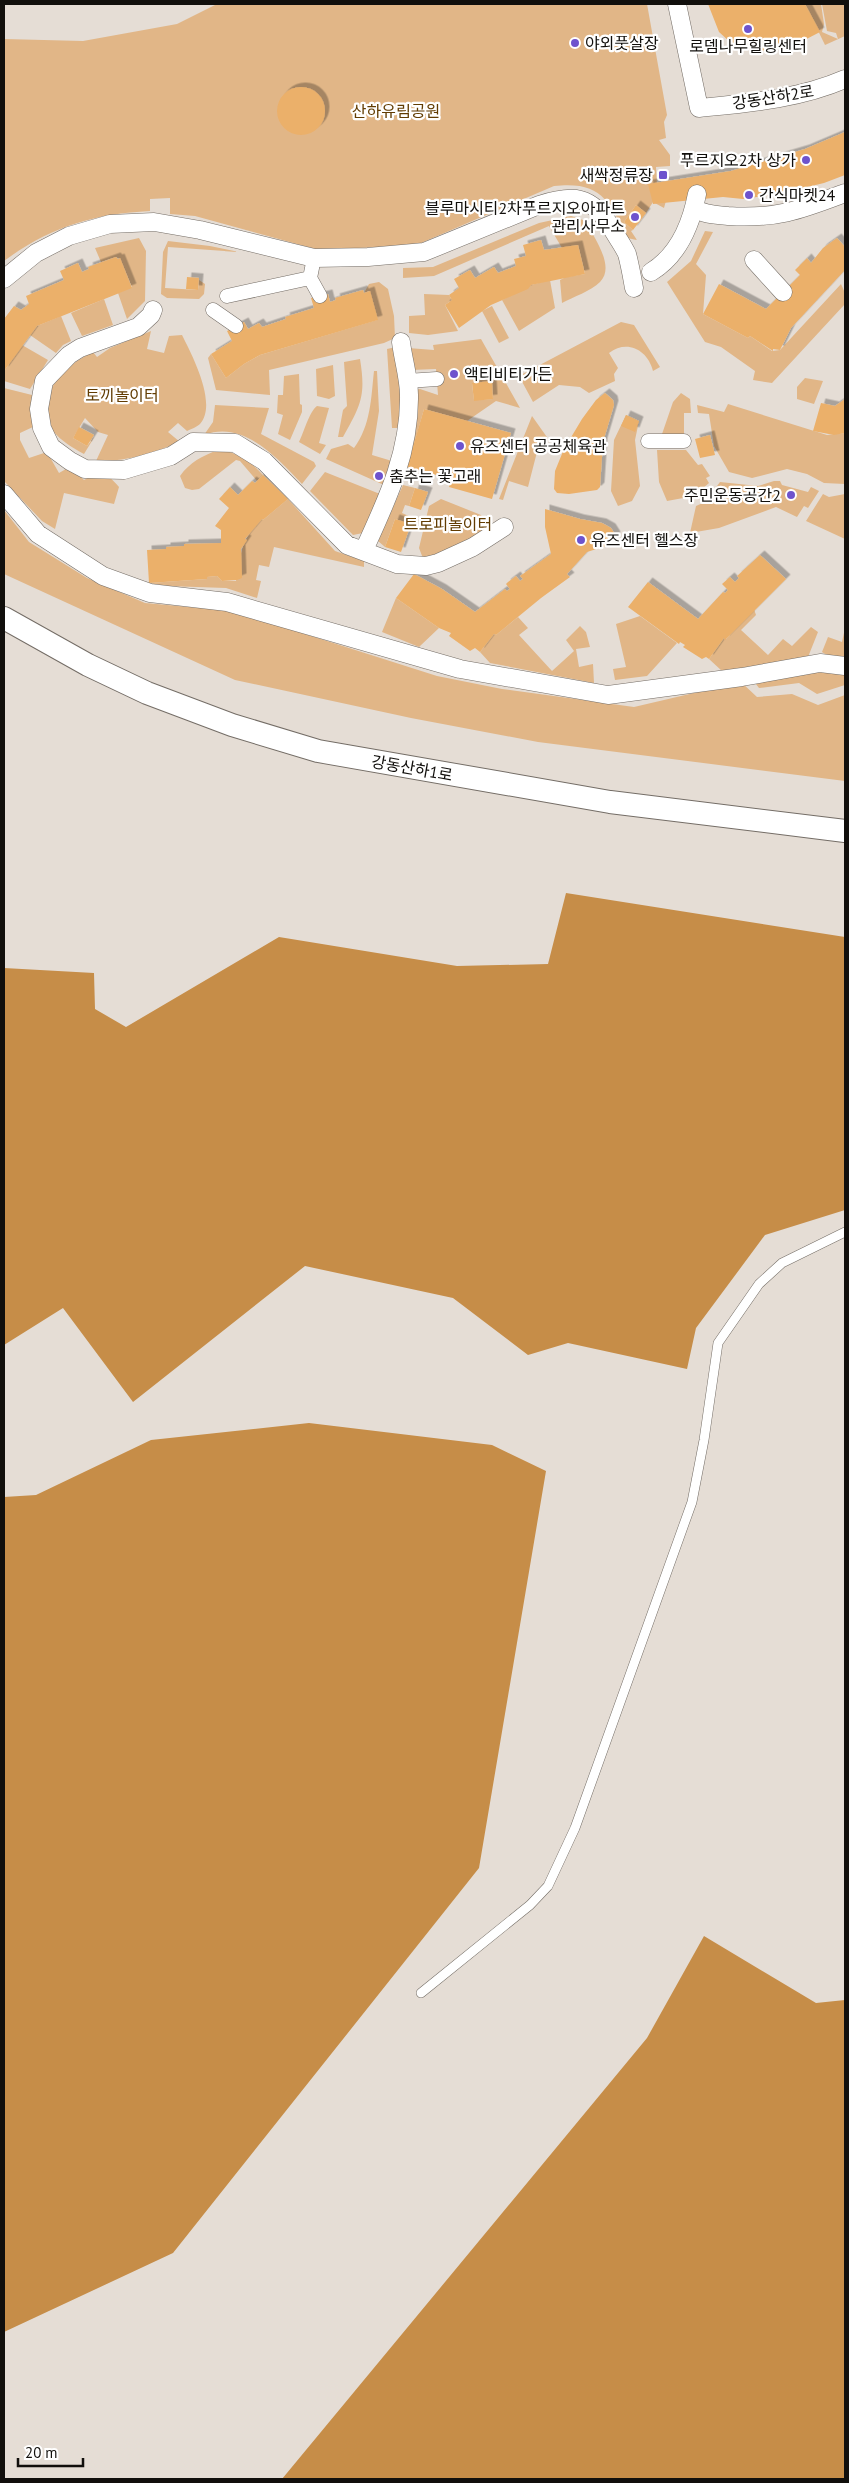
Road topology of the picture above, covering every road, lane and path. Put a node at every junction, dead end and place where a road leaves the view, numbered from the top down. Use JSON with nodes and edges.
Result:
{"nodes":[{"id":1,"x":677,"y":4,"type":"edge"},
{"id":2,"x":845,"y":79,"type":"edge"},
{"id":3,"x":845,"y":193,"type":"edge"},
{"id":4,"x":314,"y":258,"type":"junction"},
{"id":5,"x":754,"y":260,"type":"dead end"},
{"id":6,"x":651,"y":272,"type":"dead end"},
{"id":7,"x":310,"y":278,"type":"junction"},
{"id":8,"x":4,"y":279,"type":"edge"},
{"id":9,"x":634,"y":288,"type":"dead end"},
{"id":10,"x":783,"y":292,"type":"dead end"},
{"id":11,"x":227,"y":296,"type":"dead end"},
{"id":12,"x":320,"y":296,"type":"dead end"},
{"id":13,"x":153,"y":310,"type":"dead end"},
{"id":14,"x":213,"y":310,"type":"dead end"},
{"id":15,"x":236,"y":326,"type":"dead end"},
{"id":16,"x":401,"y":342,"type":"dead end"},
{"id":17,"x":436,"y":379,"type":"dead end"},
{"id":18,"x":407,"y":381,"type":"junction"},
{"id":19,"x":648,"y":441,"type":"dead end"},
{"id":20,"x":684,"y":441,"type":"dead end"},
{"id":21,"x":4,"y":494,"type":"edge"},
{"id":22,"x":504,"y":527,"type":"dead end"},
{"id":23,"x":364,"y":550,"type":"junction"},
{"id":24,"x":4,"y":618,"type":"edge"},
{"id":25,"x":845,"y":666,"type":"edge"},
{"id":26,"x":845,"y":831,"type":"edge"},
{"id":27,"x":845,"y":1232,"type":"edge"},
{"id":28,"x":422,"y":1993,"type":"dead end"}],
"edges":[{"from":1,"to":2,"type":"street","name":"강동산하2로"},
{"from":3,"to":6,"type":"street"},
{"from":4,"to":7,"type":"street"},
{"from":4,"to":8,"type":"street"},
{"from":4,"to":9,"type":"street"},
{"from":5,"to":10,"type":"street"},
{"from":7,"to":11,"type":"street"},
{"from":7,"to":12,"type":"street"},
{"from":13,"to":23,"type":"street"},
{"from":14,"to":15,"type":"street"},
{"from":16,"to":18,"type":"street"},
{"from":17,"to":18,"type":"street"},
{"from":18,"to":23,"type":"street"},
{"from":19,"to":20,"type":"street"},
{"from":21,"to":25,"type":"street"},
{"from":22,"to":23,"type":"street"},
{"from":24,"to":26,"type":"street","name":"강동산하1로"},
{"from":27,"to":28,"type":"lane"}]}
